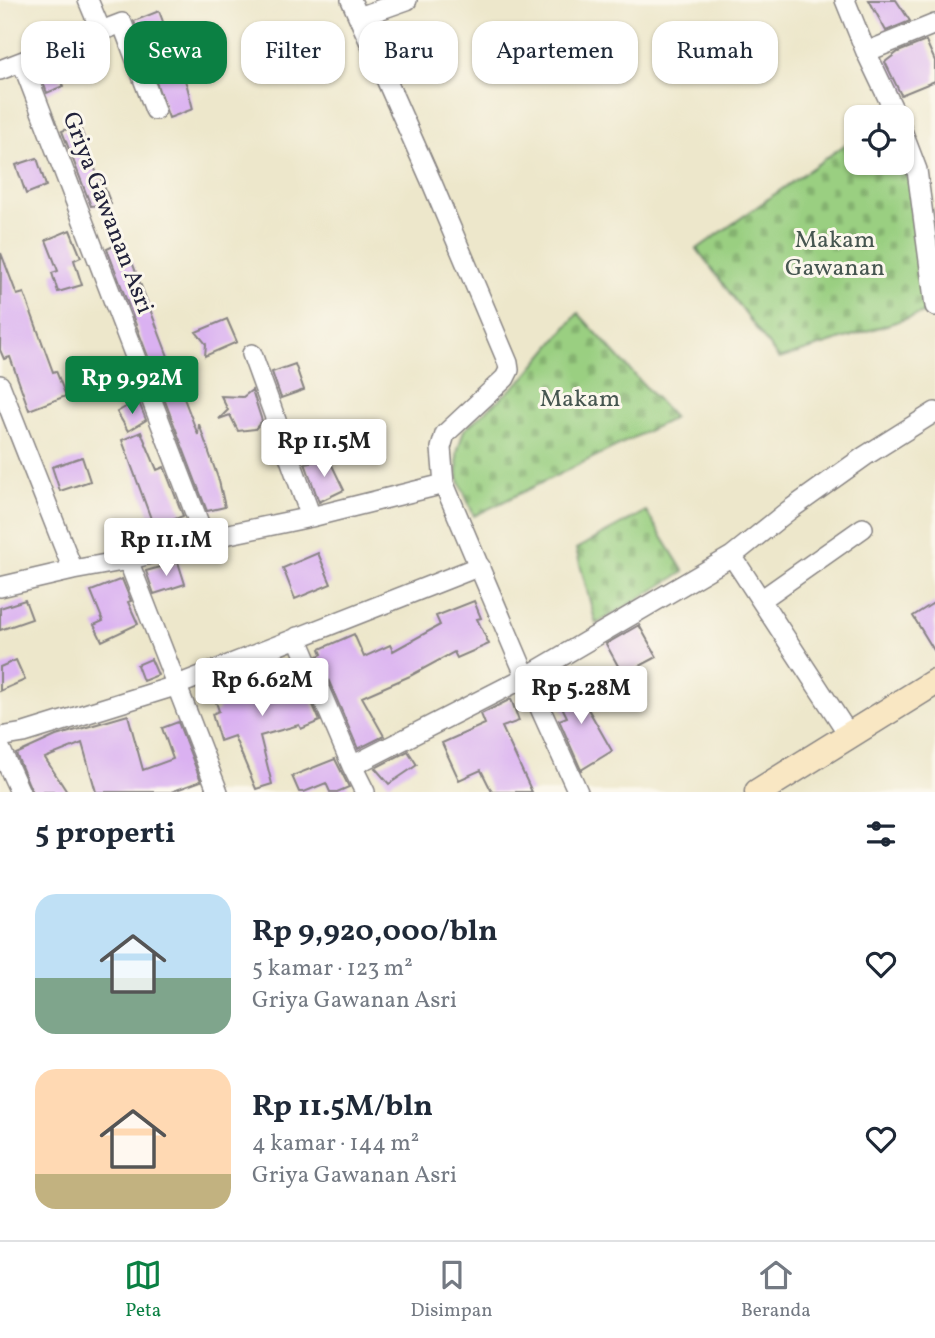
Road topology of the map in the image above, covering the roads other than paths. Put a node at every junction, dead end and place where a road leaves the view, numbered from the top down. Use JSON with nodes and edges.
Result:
{"nodes":[{"id":1,"x":88,"y":0,"type":"edge"},
{"id":2,"x":407,"y":0,"type":"edge"},
{"id":3,"x":845,"y":0,"type":"edge"},
{"id":4,"x":355,"y":9,"type":"edge"},
{"id":5,"x":97,"y":21,"type":"edge"},
{"id":6,"x":935,"y":24,"type":"edge"},
{"id":7,"x":110,"y":28,"type":"edge"},
{"id":8,"x":866,"y":52,"type":"junction"},
{"id":9,"x":21,"y":62,"type":"edge"},
{"id":10,"x":0,"y":70,"type":"edge"},
{"id":11,"x":30,"y":84,"type":"edge"},
{"id":12,"x":891,"y":105,"type":"edge"},
{"id":13,"x":155,"y":110,"type":"dead end"},
{"id":14,"x":914,"y":162,"type":"edge"},
{"id":15,"x":935,"y":162,"type":"edge"},
{"id":16,"x":917,"y":170,"type":"junction"},
{"id":17,"x":929,"y":220,"type":"edge"},
{"id":18,"x":935,"y":306,"type":"edge"},
{"id":19,"x":252,"y":354,"type":"dead end"},
{"id":20,"x":0,"y":385,"type":"edge"},
{"id":21,"x":935,"y":412,"type":"edge"},
{"id":22,"x":444,"y":484,"type":"junction"},
{"id":23,"x":311,"y":517,"type":"junction"},
{"id":24,"x":863,"y":528,"type":"dead end"},
{"id":25,"x":205,"y":538,"type":"junction"},
{"id":26,"x":732,"y":556,"type":"junction"},
{"id":27,"x":128,"y":560,"type":"junction"},
{"id":28,"x":480,"y":566,"type":"junction"},
{"id":29,"x":73,"y":569,"type":"junction"},
{"id":30,"x":0,"y":587,"type":"edge"},
{"id":31,"x":761,"y":600,"type":"junction"},
{"id":32,"x":297,"y":637,"type":"junction"},
{"id":33,"x":526,"y":677,"type":"junction"},
{"id":34,"x":935,"y":682,"type":"edge"},
{"id":35,"x":175,"y":685,"type":"junction"},
{"id":36,"x":849,"y":735,"type":"junction"},
{"id":37,"x":0,"y":737,"type":"edge"},
{"id":38,"x":0,"y":748,"type":"edge"},
{"id":39,"x":352,"y":766,"type":"junction"},
{"id":40,"x":768,"y":789,"type":"edge"},
{"id":41,"x":20,"y":792,"type":"edge"},
{"id":42,"x":218,"y":792,"type":"edge"},
{"id":43,"x":365,"y":792,"type":"edge"},
{"id":44,"x":578,"y":792,"type":"edge"}],
"edges":[{"from":1,"to":5,"type":"street"},
{"from":2,"to":4,"type":"street"},
{"from":3,"to":8,"type":"street"},
{"from":4,"to":22,"type":"street"},
{"from":6,"to":8,"type":"street"},
{"from":7,"to":13,"type":"street"},
{"from":8,"to":12,"type":"street"},
{"from":9,"to":10,"type":"street"},
{"from":11,"to":25,"type":"street","name":"Griya Gawanan Asri"},
{"from":14,"to":16,"type":"street"},
{"from":15,"to":16,"type":"street"},
{"from":16,"to":17,"type":"street"},
{"from":17,"to":18,"type":"street"},
{"from":19,"to":23,"type":"street"},
{"from":20,"to":29,"type":"street"},
{"from":21,"to":26,"type":"street"},
{"from":22,"to":23,"type":"street"},
{"from":22,"to":28,"type":"street"},
{"from":23,"to":25,"type":"street"},
{"from":24,"to":31,"type":"street"},
{"from":25,"to":27,"type":"street"},
{"from":26,"to":31,"type":"street"},
{"from":26,"to":33,"type":"street"},
{"from":27,"to":29,"type":"street"},
{"from":27,"to":35,"type":"street"},
{"from":28,"to":32,"type":"street"},
{"from":28,"to":33,"type":"street"},
{"from":29,"to":30,"type":"street"},
{"from":31,"to":36,"type":"street"},
{"from":32,"to":35,"type":"street"},
{"from":32,"to":39,"type":"street"},
{"from":33,"to":39,"type":"street"},
{"from":33,"to":44,"type":"street"},
{"from":34,"to":36,"type":"main road"},
{"from":35,"to":37,"type":"street"},
{"from":35,"to":42,"type":"street"},
{"from":36,"to":40,"type":"main road"},
{"from":38,"to":41,"type":"street"},
{"from":39,"to":43,"type":"street"}]}
